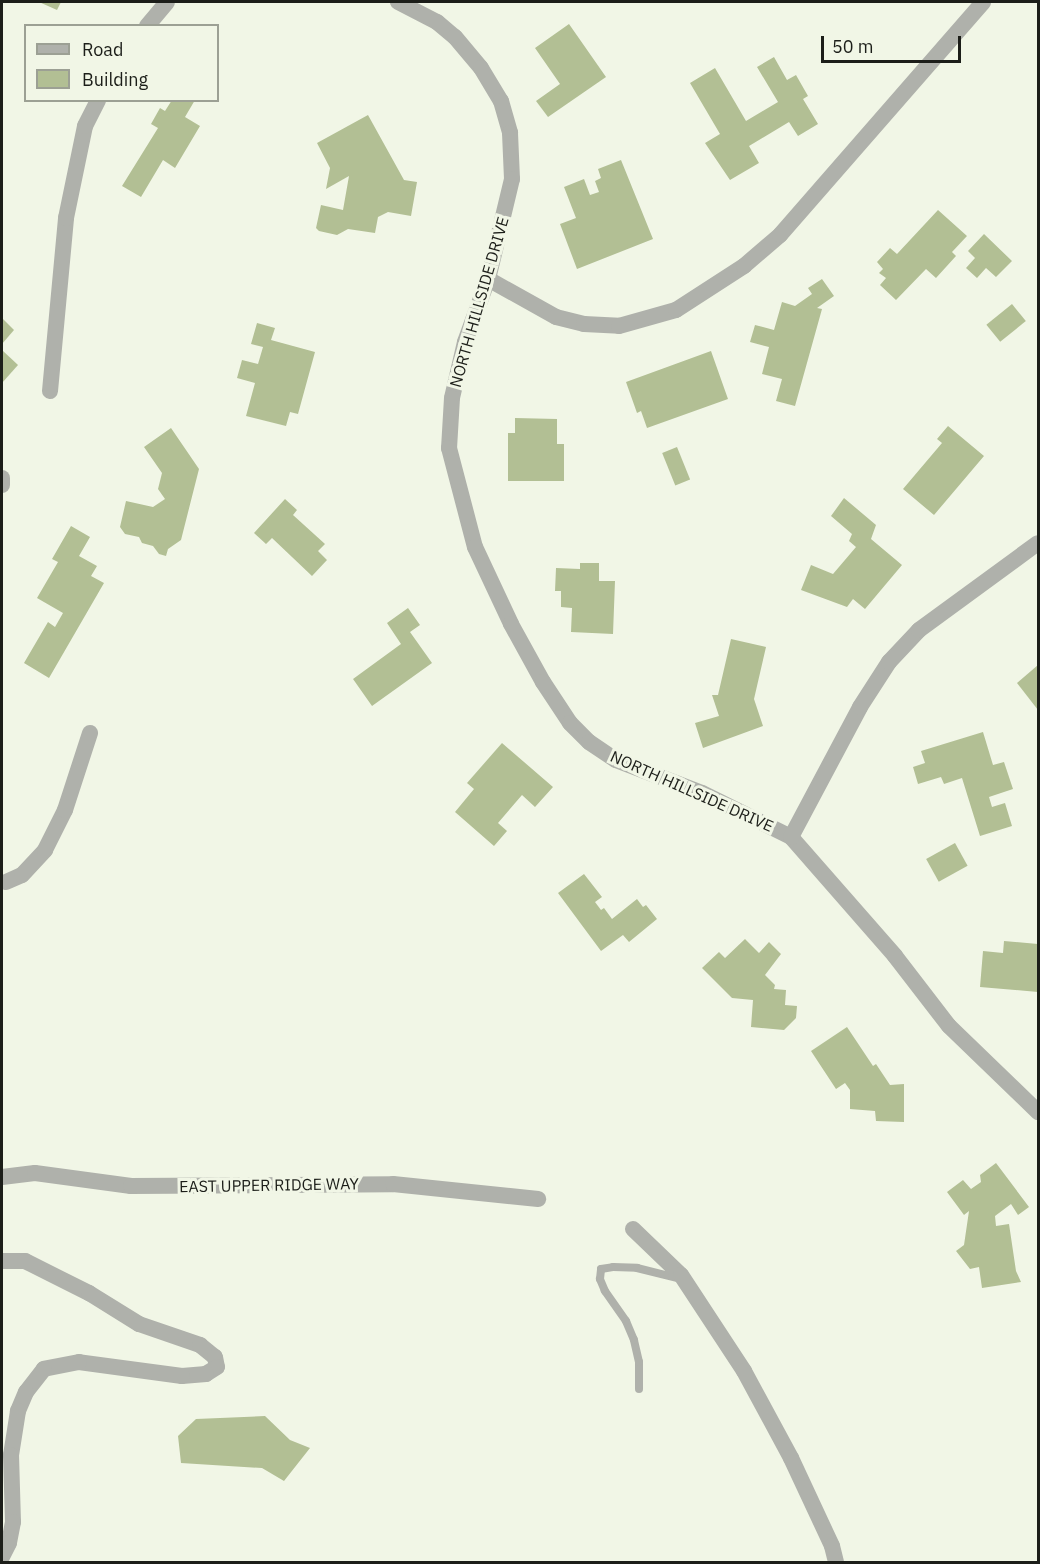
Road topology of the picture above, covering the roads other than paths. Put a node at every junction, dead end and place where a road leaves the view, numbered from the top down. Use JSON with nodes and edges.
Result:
{"nodes":[{"id":1,"x":167,"y":2,"type":"edge"},
{"id":2,"x":398,"y":2,"type":"edge"},
{"id":3,"x":983,"y":2,"type":"edge"},
{"id":4,"x":149,"y":24,"type":"edge"},
{"id":5,"x":97,"y":102,"type":"edge"},
{"id":6,"x":488,"y":279,"type":"junction"},
{"id":7,"x":50,"y":391,"type":"dead end"},
{"id":8,"x":2,"y":478,"type":"edge"},
{"id":9,"x":2,"y":485,"type":"edge"},
{"id":10,"x":1038,"y":543,"type":"edge"},
{"id":11,"x":90,"y":733,"type":"dead end"},
{"id":12,"x":791,"y":837,"type":"junction"},
{"id":13,"x":7,"y":884,"type":"edge"},
{"id":14,"x":1038,"y":1112,"type":"edge"},
{"id":15,"x":2,"y":1177,"type":"edge"},
{"id":16,"x":538,"y":1199,"type":"dead end"},
{"id":17,"x":633,"y":1229,"type":"dead end"},
{"id":18,"x":2,"y":1261,"type":"edge"},
{"id":19,"x":684,"y":1280,"type":"junction"},
{"id":20,"x":639,"y":1389,"type":"dead end"},
{"id":21,"x":2,"y":1557,"type":"edge"},
{"id":22,"x":836,"y":1563,"type":"edge"}],
"edges":[{"from":1,"to":4,"type":"street"},
{"from":2,"to":6,"type":"street","name":"NORTH HILLSIDE DRIVE"},
{"from":3,"to":6,"type":"street"},
{"from":5,"to":7,"type":"street"},
{"from":6,"to":12,"type":"street","name":"NORTH HILLSIDE DRIVE"},
{"from":8,"to":9,"type":"street"},
{"from":10,"to":12,"type":"street"},
{"from":11,"to":13,"type":"street"},
{"from":12,"to":14,"type":"street","name":"NORTH HILLSIDE DRIVE"},
{"from":15,"to":16,"type":"street","name":"EAST UPPER RIDGE WAY"},
{"from":17,"to":19,"type":"street"},
{"from":18,"to":21,"type":"street"},
{"from":19,"to":20,"type":"lane"},
{"from":19,"to":22,"type":"street"}]}
